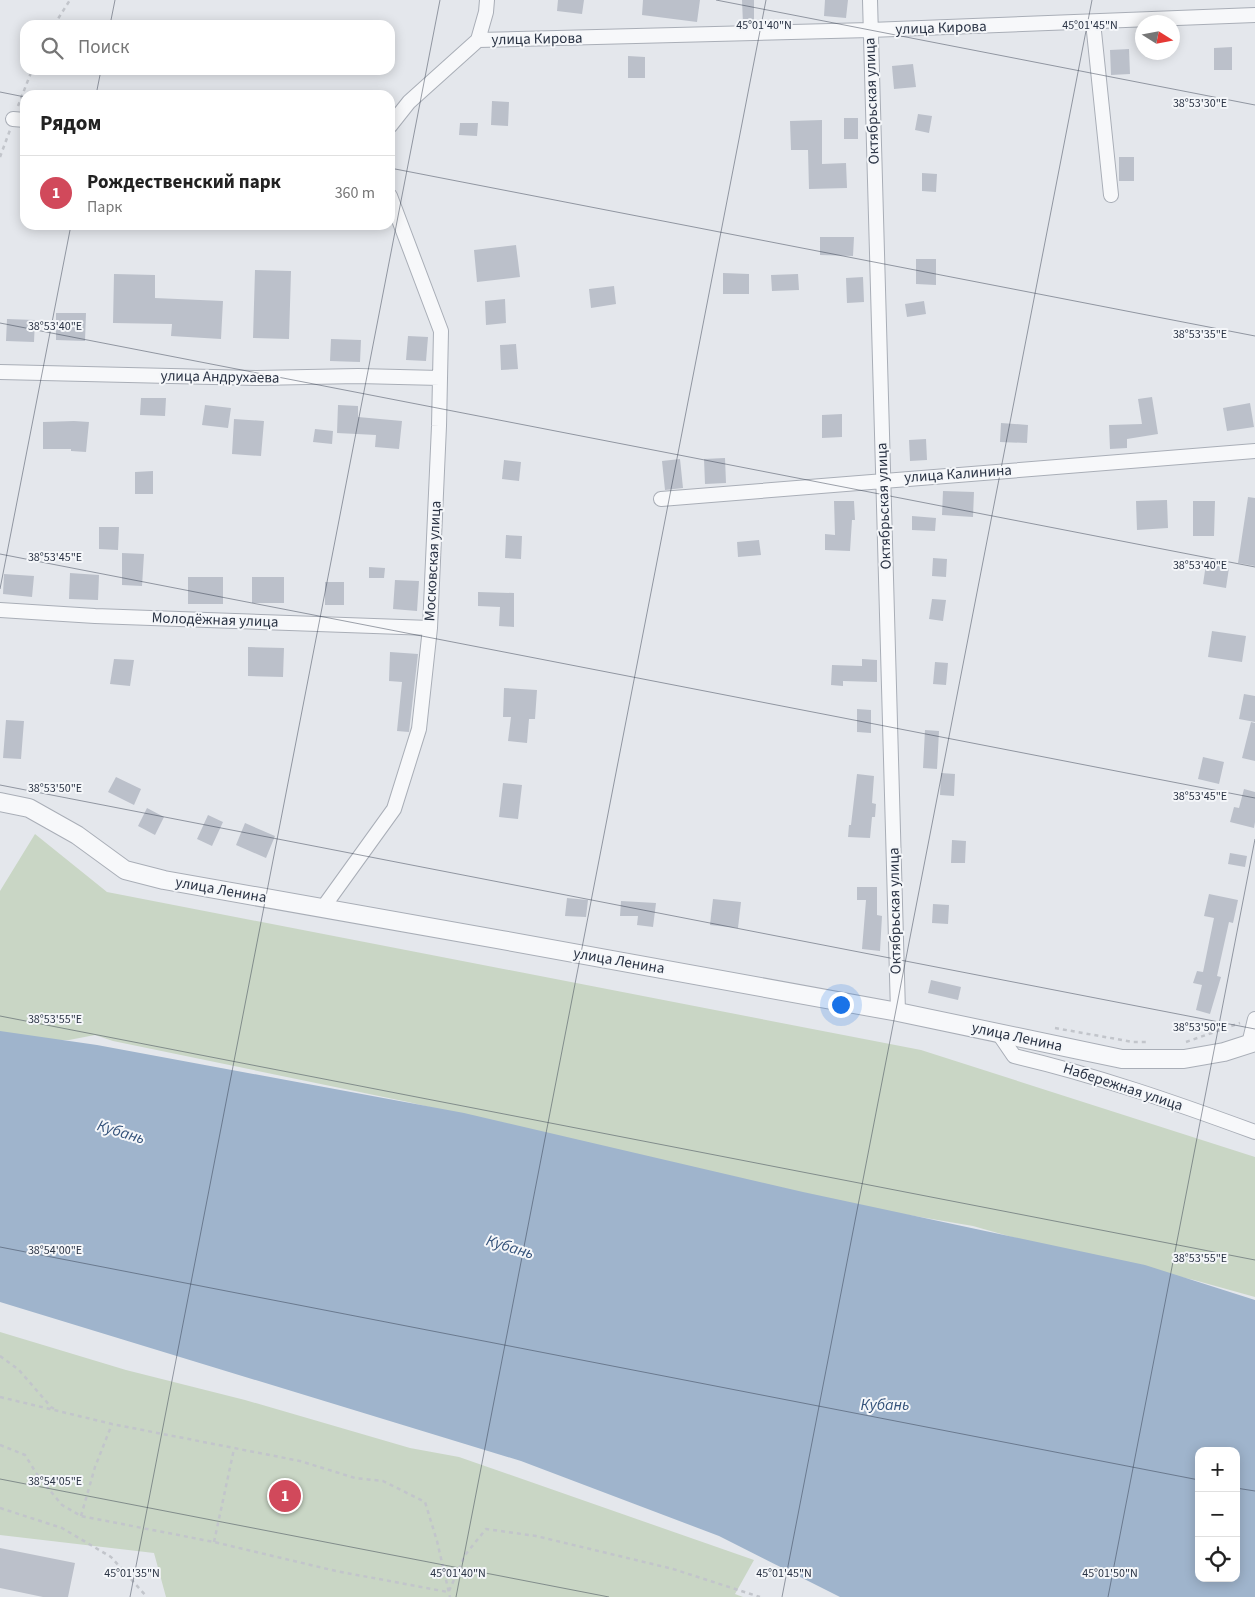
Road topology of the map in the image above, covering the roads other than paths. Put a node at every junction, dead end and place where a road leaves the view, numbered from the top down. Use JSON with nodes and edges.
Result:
{"nodes":[{"id":1,"x":486,"y":0,"type":"edge"},
{"id":2,"x":870,"y":0,"type":"edge"},
{"id":3,"x":1255,"y":15,"type":"edge"},
{"id":4,"x":1093,"y":22,"type":"junction"},
{"id":5,"x":870,"y":30,"type":"junction"},
{"id":6,"x":478,"y":40,"type":"junction"},
{"id":7,"x":395,"y":120,"type":"edge"},
{"id":8,"x":1111,"y":195,"type":"dead end"},
{"id":9,"x":395,"y":209,"type":"edge"},
{"id":10,"x":0,"y":372,"type":"edge"},
{"id":11,"x":440,"y":378,"type":"junction"},
{"id":12,"x":1255,"y":451,"type":"edge"},
{"id":13,"x":884,"y":480,"type":"junction"},
{"id":14,"x":661,"y":499,"type":"dead end"},
{"id":15,"x":0,"y":610,"type":"edge"},
{"id":16,"x":430,"y":628,"type":"junction"},
{"id":17,"x":0,"y":802,"type":"edge"},
{"id":18,"x":322,"y":909,"type":"junction"},
{"id":19,"x":898,"y":1012,"type":"junction"},
{"id":20,"x":1251,"y":1020,"type":"edge"},
{"id":21,"x":999,"y":1034,"type":"junction"},
{"id":22,"x":1252,"y":1043,"type":"edge"},
{"id":23,"x":1255,"y":1132,"type":"edge"}],
"edges":[{"from":1,"to":6,"type":"street"},
{"from":2,"to":5,"type":"street","name":"Октябрьская улица"},
{"from":3,"to":4,"type":"street","name":"улица Кирова"},
{"from":4,"to":5,"type":"street","name":"улица Кирова"},
{"from":4,"to":8,"type":"street"},
{"from":5,"to":6,"type":"street","name":"улица Кирова"},
{"from":5,"to":13,"type":"street","name":"Октябрьская улица"},
{"from":6,"to":7,"type":"street"},
{"from":9,"to":11,"type":"street","name":"Московская улица"},
{"from":10,"to":11,"type":"street","name":"улица Андрухаева"},
{"from":11,"to":16,"type":"street","name":"Московская улица"},
{"from":12,"to":13,"type":"street","name":"улица Калинина"},
{"from":13,"to":14,"type":"street","name":"улица Калинина"},
{"from":13,"to":19,"type":"street","name":"Октябрьская улица"},
{"from":15,"to":16,"type":"street","name":"Молодёжная улица"},
{"from":16,"to":18,"type":"street","name":"Московская улица"},
{"from":17,"to":18,"type":"street","name":"улица Ленина"},
{"from":18,"to":19,"type":"street","name":"улица Ленина"},
{"from":19,"to":21,"type":"street","name":"улица Ленина"},
{"from":20,"to":22,"type":"street"},
{"from":21,"to":22,"type":"street","name":"улица Ленина"},
{"from":21,"to":23,"type":"street","name":"Набережная улица"}]}
